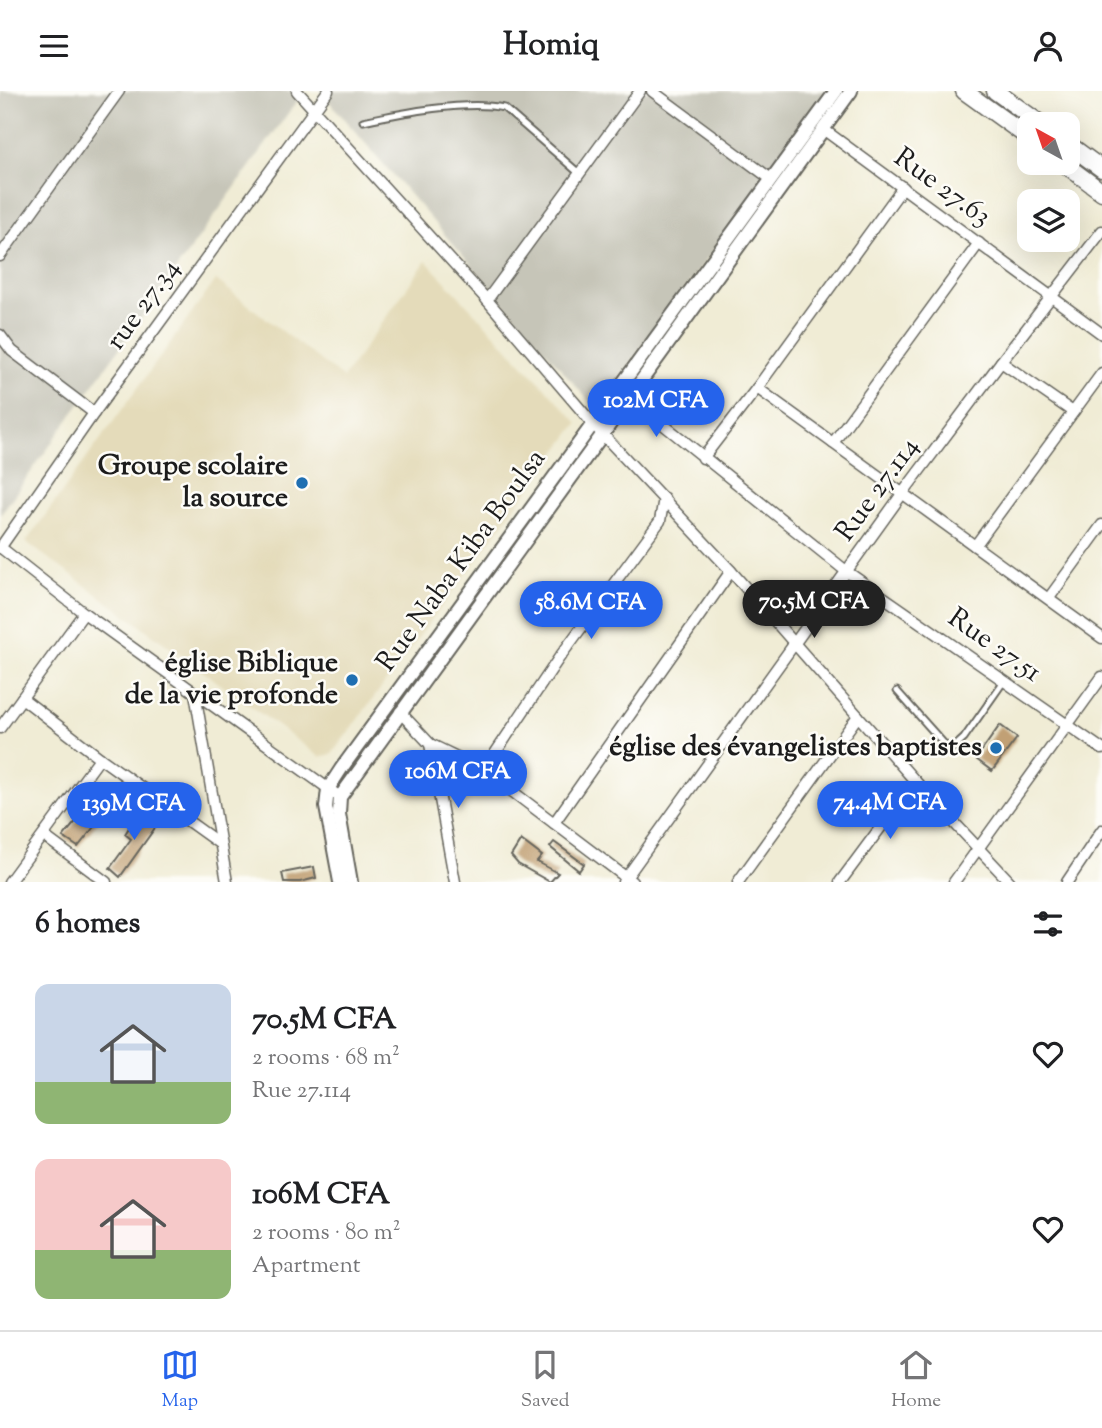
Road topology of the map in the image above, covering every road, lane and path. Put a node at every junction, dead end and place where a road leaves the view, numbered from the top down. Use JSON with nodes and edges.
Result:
{"nodes":[{"id":1,"x":119,"y":91,"type":"edge"},
{"id":2,"x":297,"y":91,"type":"edge"},
{"id":3,"x":328,"y":91,"type":"edge"},
{"id":4,"x":640,"y":91,"type":"edge"},
{"id":5,"x":652,"y":91,"type":"edge"},
{"id":6,"x":836,"y":91,"type":"edge"},
{"id":7,"x":851,"y":91,"type":"edge"},
{"id":8,"x":964,"y":91,"type":"edge"},
{"id":9,"x":995,"y":91,"type":"edge"},
{"id":10,"x":314,"y":111,"type":"junction"},
{"id":11,"x":1024,"y":112,"type":"edge"},
{"id":12,"x":363,"y":121,"type":"dead end"},
{"id":13,"x":823,"y":129,"type":"junction"},
{"id":14,"x":1017,"y":129,"type":"edge"},
{"id":15,"x":1080,"y":152,"type":"edge"},
{"id":16,"x":1102,"y":169,"type":"edge"},
{"id":17,"x":580,"y":174,"type":"junction"},
{"id":18,"x":1079,"y":175,"type":"edge"},
{"id":19,"x":771,"y":180,"type":"junction"},
{"id":20,"x":903,"y":187,"type":"junction"},
{"id":21,"x":1102,"y":192,"type":"edge"},
{"id":22,"x":1102,"y":231,"type":"edge"},
{"id":23,"x":979,"y":243,"type":"junction"},
{"id":24,"x":0,"y":256,"type":"edge"},
{"id":25,"x":1052,"y":296,"type":"junction"},
{"id":26,"x":487,"y":300,"type":"junction"},
{"id":27,"x":1102,"y":334,"type":"edge"},
{"id":28,"x":0,"y":335,"type":"edge"},
{"id":29,"x":1001,"y":362,"type":"junction"},
{"id":30,"x":1102,"y":373,"type":"edge"},
{"id":31,"x":757,"y":389,"type":"junction"},
{"id":32,"x":629,"y":397,"type":"junction"},
{"id":33,"x":1073,"y":412,"type":"junction"},
{"id":34,"x":94,"y":413,"type":"junction"},
{"id":35,"x":593,"y":423,"type":"junction"},
{"id":36,"x":603,"y":433,"type":"junction"},
{"id":37,"x":833,"y":443,"type":"junction"},
{"id":38,"x":703,"y":458,"type":"junction"},
{"id":39,"x":902,"y":494,"type":"junction"},
{"id":40,"x":664,"y":498,"type":"junction"},
{"id":41,"x":677,"y":513,"type":"junction"},
{"id":42,"x":660,"y":521,"type":"junction"},
{"id":43,"x":1102,"y":525,"type":"edge"},
{"id":44,"x":975,"y":546,"type":"junction"},
{"id":45,"x":0,"y":548,"type":"edge"},
{"id":46,"x":731,"y":571,"type":"junction"},
{"id":47,"x":846,"y":571,"type":"junction"},
{"id":48,"x":1049,"y":598,"type":"junction"},
{"id":49,"x":84,"y":613,"type":"junction"},
{"id":50,"x":1102,"y":638,"type":"edge"},
{"id":51,"x":794,"y":641,"type":"junction"},
{"id":52,"x":1102,"y":677,"type":"edge"},
{"id":53,"x":1004,"y":681,"type":"junction"},
{"id":54,"x":898,"y":691,"type":"dead end"},
{"id":55,"x":195,"y":693,"type":"junction"},
{"id":56,"x":22,"y":698,"type":"junction"},
{"id":57,"x":400,"y":712,"type":"junction"},
{"id":58,"x":858,"y":716,"type":"junction"},
{"id":59,"x":1067,"y":725,"type":"junction"},
{"id":60,"x":0,"y":728,"type":"edge"},
{"id":61,"x":430,"y":744,"type":"junction"},
{"id":62,"x":1102,"y":749,"type":"edge"},
{"id":63,"x":100,"y":758,"type":"junction"},
{"id":64,"x":484,"y":770,"type":"junction"},
{"id":65,"x":915,"y":781,"type":"junction"},
{"id":66,"x":328,"y":789,"type":"junction"},
{"id":67,"x":340,"y":797,"type":"junction"},
{"id":68,"x":554,"y":823,"type":"junction"},
{"id":69,"x":1102,"y":830,"type":"edge"},
{"id":70,"x":44,"y":836,"type":"junction"},
{"id":71,"x":220,"y":844,"type":"junction"},
{"id":72,"x":978,"y":849,"type":"junction"},
{"id":73,"x":627,"y":880,"type":"edge"},
{"id":74,"x":9,"y":882,"type":"edge"},
{"id":75,"x":106,"y":882,"type":"edge"},
{"id":76,"x":227,"y":882,"type":"edge"},
{"id":77,"x":340,"y":882,"type":"edge"},
{"id":78,"x":351,"y":882,"type":"edge"},
{"id":79,"x":455,"y":882,"type":"edge"},
{"id":80,"x":738,"y":882,"type":"edge"},
{"id":81,"x":840,"y":882,"type":"edge"},
{"id":82,"x":954,"y":882,"type":"edge"},
{"id":83,"x":1010,"y":882,"type":"edge"},
{"id":84,"x":1066,"y":882,"type":"edge"}],
"edges":[{"from":1,"to":24,"type":"street"},
{"from":2,"to":10,"type":"street"},
{"from":3,"to":10,"type":"street","name":"rue 27.34"},
{"from":4,"to":17,"type":"street"},
{"from":5,"to":19,"type":"street"},
{"from":6,"to":19,"type":"street","name":"Rue Naba Kiba Boulsa"},
{"from":7,"to":13,"type":"street","name":"Rue Naba Kiba Boulsa"},
{"from":8,"to":14,"type":"main road"},
{"from":9,"to":11,"type":"main road"},
{"from":10,"to":26,"type":"street"},
{"from":10,"to":34,"type":"street","name":"rue 27.34"},
{"from":12,"to":17,"type":"lane"},
{"from":13,"to":20,"type":"street","name":"Rue 27.63"},
{"from":13,"to":32,"type":"street","name":"Rue Naba Kiba Boulsa"},
{"from":15,"to":16,"type":"main road"},
{"from":17,"to":26,"type":"street"},
{"from":18,"to":21,"type":"main road"},
{"from":19,"to":35,"type":"street","name":"Rue Naba Kiba Boulsa"},
{"from":20,"to":23,"type":"street","name":"Rue 27.63"},
{"from":20,"to":31,"type":"street"},
{"from":22,"to":25,"type":"street","name":"Rue 27.114"},
{"from":23,"to":25,"type":"street","name":"Rue 27.63"},
{"from":23,"to":37,"type":"street"},
{"from":25,"to":27,"type":"street","name":"Rue 27.63"},
{"from":25,"to":29,"type":"street","name":"Rue 27.114"},
{"from":26,"to":35,"type":"street"},
{"from":28,"to":34,"type":"street"},
{"from":29,"to":33,"type":"street"},
{"from":29,"to":39,"type":"street","name":"Rue 27.114"},
{"from":30,"to":33,"type":"street"},
{"from":31,"to":37,"type":"street"},
{"from":31,"to":38,"type":"street"},
{"from":32,"to":36,"type":"street","name":"Rue Naba Kiba Boulsa"},
{"from":32,"to":38,"type":"street","name":"Rue 27.51"},
{"from":33,"to":44,"type":"street"},
{"from":34,"to":45,"type":"street","name":"rue 27.34"},
{"from":35,"to":36,"type":"street"},
{"from":35,"to":66,"type":"street","name":"Rue Naba Kiba Boulsa"},
{"from":36,"to":40,"type":"street"},
{"from":36,"to":57,"type":"street","name":"Rue Naba Kiba Boulsa"},
{"from":37,"to":39,"type":"street"},
{"from":38,"to":47,"type":"street","name":"Rue 27.51"},
{"from":39,"to":44,"type":"street"},
{"from":39,"to":47,"type":"street","name":"Rue 27.114"},
{"from":40,"to":41,"type":"street"},
{"from":40,"to":42,"type":"street"},
{"from":41,"to":42,"type":"street"},
{"from":41,"to":46,"type":"street"},
{"from":42,"to":64,"type":"street"},
{"from":43,"to":48,"type":"street"},
{"from":44,"to":48,"type":"street"},
{"from":45,"to":49,"type":"street"},
{"from":46,"to":51,"type":"street"},
{"from":46,"to":68,"type":"street"},
{"from":47,"to":51,"type":"street","name":"Rue 27.114"},
{"from":47,"to":53,"type":"street","name":"Rue 27.51"},
{"from":48,"to":50,"type":"street"},
{"from":49,"to":55,"type":"street"},
{"from":49,"to":56,"type":"street"},
{"from":51,"to":58,"type":"street"},
{"from":51,"to":73,"type":"street","name":"Rue 27.114"},
{"from":52,"to":59,"type":"street"},
{"from":53,"to":54,"type":"lane"},
{"from":53,"to":59,"type":"street","name":"Rue 27.51"},
{"from":55,"to":66,"type":"street"},
{"from":55,"to":71,"type":"street"},
{"from":56,"to":60,"type":"street"},
{"from":56,"to":63,"type":"street"},
{"from":57,"to":61,"type":"street"},
{"from":57,"to":67,"type":"street","name":"Rue Naba Kiba Boulsa"},
{"from":58,"to":65,"type":"street"},
{"from":58,"to":80,"type":"street"},
{"from":59,"to":62,"type":"street","name":"Rue 27.51"},
{"from":59,"to":72,"type":"street"},
{"from":61,"to":64,"type":"street"},
{"from":61,"to":79,"type":"street"},
{"from":63,"to":70,"type":"street"},
{"from":63,"to":71,"type":"street"},
{"from":64,"to":68,"type":"street"},
{"from":65,"to":72,"type":"street"},
{"from":65,"to":81,"type":"street"},
{"from":66,"to":67,"type":"street"},
{"from":66,"to":77,"type":"street"},
{"from":67,"to":78,"type":"street"},
{"from":68,"to":73,"type":"street"},
{"from":69,"to":84,"type":"street"},
{"from":70,"to":74,"type":"street"},
{"from":70,"to":75,"type":"street"},
{"from":71,"to":76,"type":"street"},
{"from":72,"to":82,"type":"street"},
{"from":72,"to":83,"type":"street"}]}
